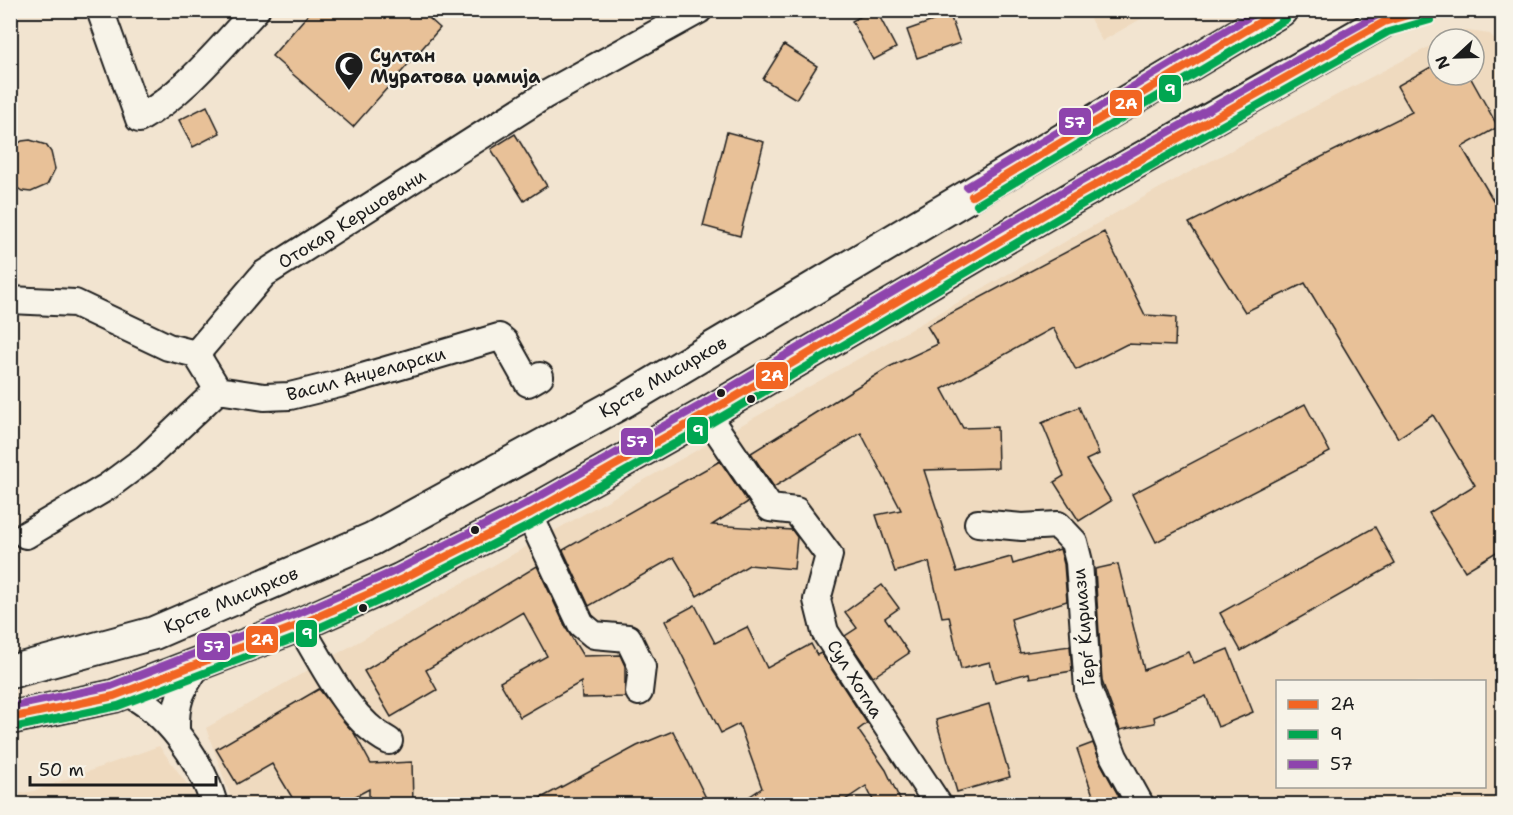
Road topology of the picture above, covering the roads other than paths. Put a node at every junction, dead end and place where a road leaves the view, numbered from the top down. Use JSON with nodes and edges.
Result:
{"nodes":[{"id":1,"x":100,"y":10,"type":"edge"},
{"id":2,"x":256,"y":10,"type":"edge"},
{"id":3,"x":699,"y":10,"type":"edge"},
{"id":4,"x":1281,"y":10,"type":"edge"},
{"id":5,"x":1427,"y":10,"type":"edge"},
{"id":6,"x":1394,"y":16,"type":"edge"},
{"id":7,"x":10,"y":300,"type":"edge"},
{"id":8,"x":196,"y":354,"type":"junction"},
{"id":9,"x":534,"y":379,"type":"dead end"},
{"id":10,"x":218,"y":390,"type":"junction"},
{"id":11,"x":706,"y":414,"type":"junction"},
{"id":12,"x":529,"y":514,"type":"junction"},
{"id":13,"x":978,"y":523,"type":"dead end"},
{"id":14,"x":26,"y":535,"type":"dead end"},
{"id":15,"x":299,"y":625,"type":"junction"},
{"id":16,"x":199,"y":663,"type":"junction"},
{"id":17,"x":16,"y":667,"type":"edge"},
{"id":18,"x":125,"y":692,"type":"junction"},
{"id":19,"x":639,"y":692,"type":"dead end"},
{"id":20,"x":10,"y":718,"type":"edge"},
{"id":21,"x":176,"y":732,"type":"junction"},
{"id":22,"x":389,"y":741,"type":"dead end"},
{"id":23,"x":214,"y":804,"type":"edge"},
{"id":24,"x":938,"y":804,"type":"edge"},
{"id":25,"x":1140,"y":804,"type":"edge"}],
"edges":[{"from":1,"to":2,"type":"street"},
{"from":3,"to":8,"type":"street","name":"Отокар Кершовани"},
{"from":4,"to":17,"type":"street","name":"Крсте Мисирков"},
{"from":5,"to":6,"type":"street"},
{"from":6,"to":11,"type":"street"},
{"from":7,"to":8,"type":"street"},
{"from":8,"to":10,"type":"street"},
{"from":9,"to":10,"type":"street","name":"Васил Анџеларски"},
{"from":10,"to":14,"type":"street"},
{"from":11,"to":12,"type":"street"},
{"from":11,"to":24,"type":"street","name":"Сул Хотла"},
{"from":12,"to":15,"type":"street"},
{"from":12,"to":19,"type":"street"},
{"from":13,"to":25,"type":"street","name":"Ѓерѓ Ќириази"},
{"from":15,"to":16,"type":"street"},
{"from":15,"to":22,"type":"street"},
{"from":16,"to":18,"type":"street"},
{"from":16,"to":21,"type":"street"},
{"from":18,"to":20,"type":"street"},
{"from":18,"to":21,"type":"street"},
{"from":21,"to":23,"type":"street"}]}
